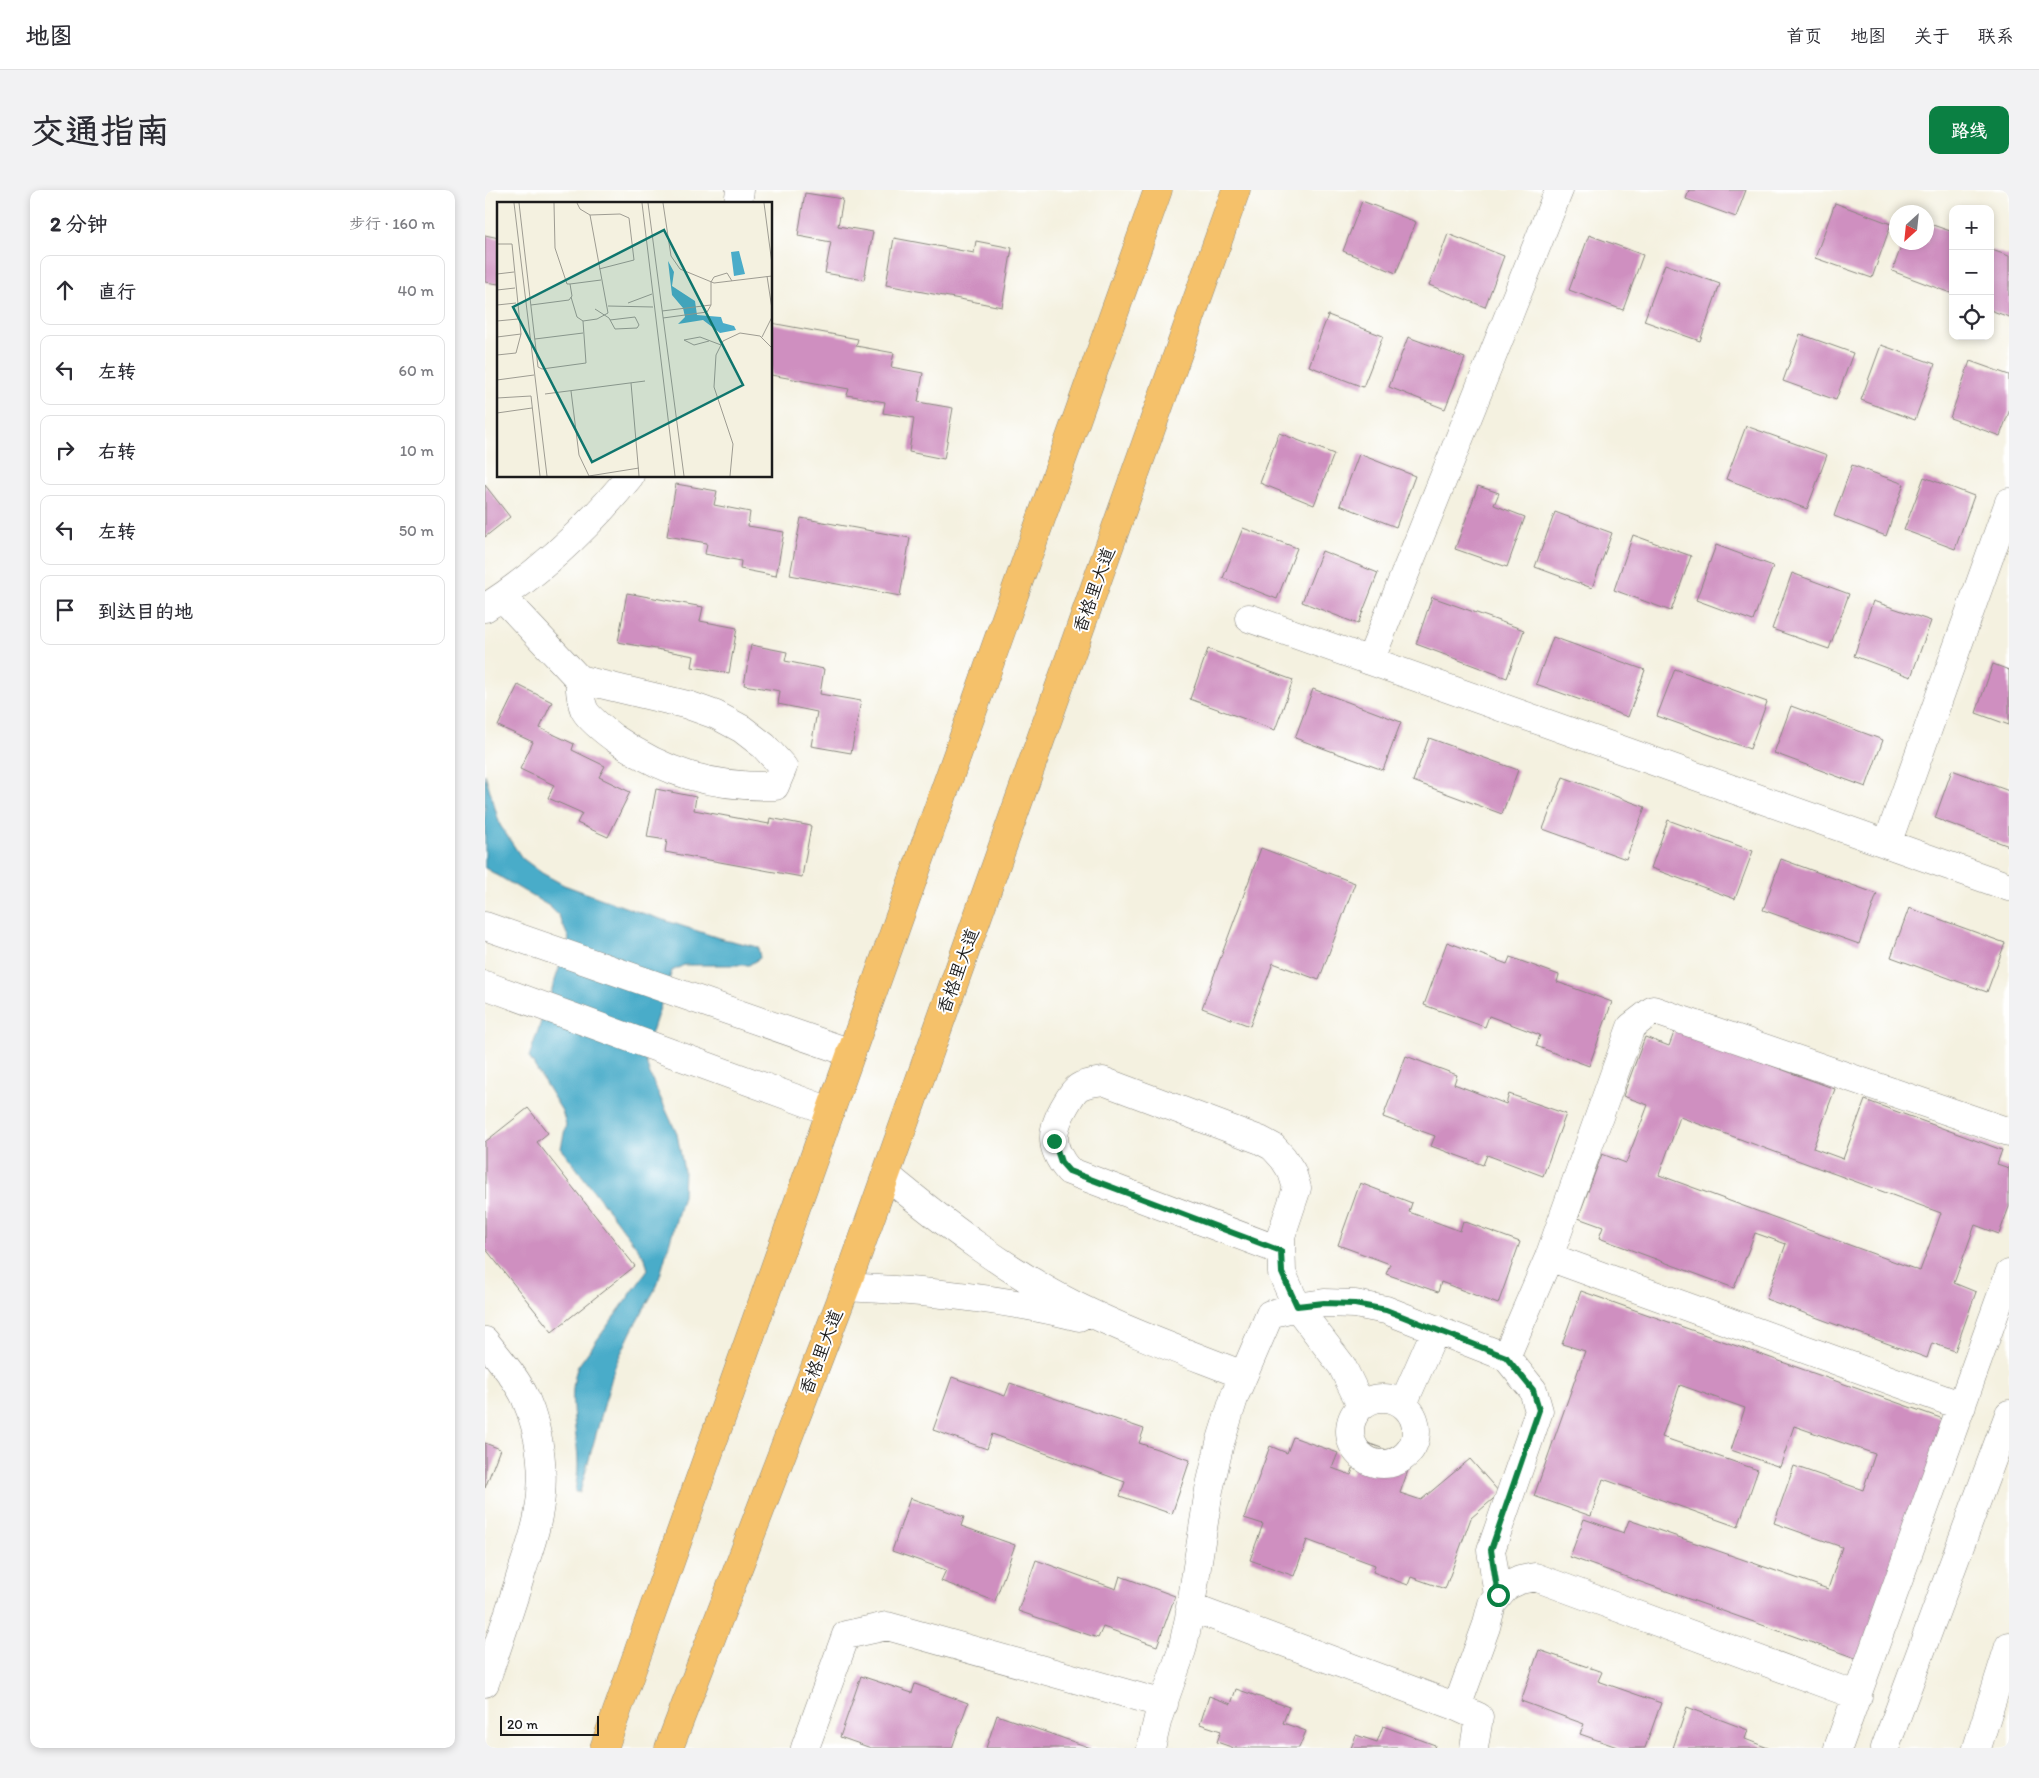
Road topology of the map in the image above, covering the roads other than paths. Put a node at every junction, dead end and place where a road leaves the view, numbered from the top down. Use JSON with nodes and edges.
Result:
{"nodes":[{"id":1,"x":1157,"y":190,"type":"edge"},
{"id":2,"x":1236,"y":190,"type":"edge"},
{"id":3,"x":1559,"y":190,"type":"edge"},
{"id":4,"x":628,"y":478,"type":"edge"},
{"id":5,"x":2009,"y":502,"type":"edge"},
{"id":6,"x":493,"y":603,"type":"edge"},
{"id":7,"x":1249,"y":618,"type":"dead end"},
{"id":8,"x":1370,"y":661,"type":"junction"},
{"id":9,"x":579,"y":679,"type":"junction"},
{"id":10,"x":1887,"y":844,"type":"junction"},
{"id":11,"x":2009,"y":887,"type":"edge"},
{"id":12,"x":485,"y":926,"type":"edge"},
{"id":13,"x":485,"y":985,"type":"edge"},
{"id":14,"x":851,"y":1053,"type":"junction"},
{"id":15,"x":830,"y":1111,"type":"junction"},
{"id":16,"x":2009,"y":1132,"type":"edge"},
{"id":17,"x":886,"y":1175,"type":"junction"},
{"id":18,"x":1281,"y":1251,"type":"junction"},
{"id":19,"x":1549,"y":1257,"type":"junction"},
{"id":20,"x":2009,"y":1274,"type":"edge"},
{"id":21,"x":846,"y":1287,"type":"junction"},
{"id":22,"x":1297,"y":1306,"type":"junction"},
{"id":23,"x":1122,"y":1328,"type":"junction"},
{"id":24,"x":1436,"y":1329,"type":"junction"},
{"id":25,"x":485,"y":1341,"type":"edge"},
{"id":26,"x":1506,"y":1357,"type":"junction"},
{"id":27,"x":1243,"y":1375,"type":"junction"},
{"id":28,"x":1403,"y":1404,"type":"junction"},
{"id":29,"x":1361,"y":1405,"type":"junction"},
{"id":30,"x":1962,"y":1406,"type":"junction"},
{"id":31,"x":2009,"y":1414,"type":"edge"},
{"id":32,"x":1498,"y":1595,"type":"junction"},
{"id":33,"x":1190,"y":1607,"type":"junction"},
{"id":34,"x":2009,"y":1646,"type":"edge"},
{"id":35,"x":485,"y":1683,"type":"edge"},
{"id":36,"x":1858,"y":1696,"type":"junction"},
{"id":37,"x":1164,"y":1704,"type":"junction"},
{"id":38,"x":1457,"y":1707,"type":"junction"},
{"id":39,"x":604,"y":1748,"type":"edge"},
{"id":40,"x":669,"y":1748,"type":"edge"},
{"id":41,"x":805,"y":1748,"type":"edge"},
{"id":42,"x":1151,"y":1748,"type":"edge"},
{"id":43,"x":1474,"y":1748,"type":"edge"},
{"id":44,"x":1838,"y":1748,"type":"edge"},
{"id":45,"x":1885,"y":1748,"type":"edge"},
{"id":46,"x":1977,"y":1748,"type":"edge"}],
"edges":[{"from":1,"to":14,"type":"main road"},
{"from":2,"to":17,"type":"main road","name":"香格里大道"},
{"from":3,"to":8,"type":"street"},
{"from":4,"to":6,"type":"street"},
{"from":5,"to":10,"type":"street"},
{"from":6,"to":9,"type":"street"},
{"from":7,"to":8,"type":"street"},
{"from":8,"to":10,"type":"street"},
{"from":9,"to":9,"type":"street"},
{"from":10,"to":11,"type":"street"},
{"from":12,"to":14,"type":"street"},
{"from":13,"to":15,"type":"street"},
{"from":14,"to":15,"type":"main road"},
{"from":15,"to":39,"type":"main road"},
{"from":16,"to":19,"type":"street"},
{"from":17,"to":21,"type":"main road","name":"香格里大道"},
{"from":17,"to":23,"type":"street"},
{"from":18,"to":18,"type":"street"},
{"from":18,"to":22,"type":"street"},
{"from":19,"to":26,"type":"street"},
{"from":19,"to":30,"type":"street"},
{"from":20,"to":30,"type":"street"},
{"from":21,"to":23,"type":"street"},
{"from":21,"to":40,"type":"main road","name":"香格里大道"},
{"from":22,"to":24,"type":"street"},
{"from":22,"to":27,"type":"street"},
{"from":22,"to":29,"type":"street"},
{"from":23,"to":27,"type":"street"},
{"from":24,"to":26,"type":"street"},
{"from":24,"to":28,"type":"street"},
{"from":25,"to":35,"type":"street"},
{"from":26,"to":32,"type":"street"},
{"from":27,"to":33,"type":"street"},
{"from":28,"to":29,"type":"street"},
{"from":28,"to":29,"type":"street"},
{"from":30,"to":36,"type":"street"},
{"from":31,"to":45,"type":"street"},
{"from":32,"to":36,"type":"street"},
{"from":32,"to":38,"type":"street"},
{"from":33,"to":37,"type":"street"},
{"from":33,"to":38,"type":"street"},
{"from":34,"to":46,"type":"street"},
{"from":36,"to":44,"type":"street"},
{"from":37,"to":41,"type":"street"},
{"from":37,"to":42,"type":"street"},
{"from":38,"to":43,"type":"street"}]}
